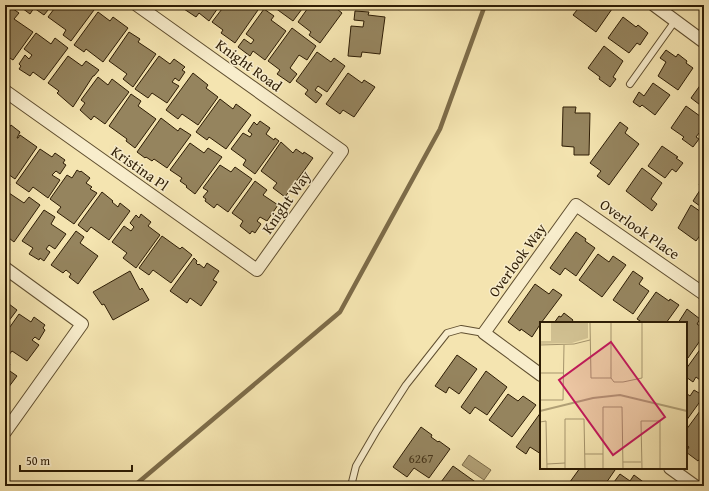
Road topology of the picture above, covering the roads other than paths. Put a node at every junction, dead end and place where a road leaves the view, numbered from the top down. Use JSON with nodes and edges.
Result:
{"nodes":[{"id":1,"x":137,"y":5,"type":"edge"},
{"id":2,"x":654,"y":5,"type":"edge"},
{"id":3,"x":675,"y":21,"type":"junction"},
{"id":4,"x":704,"y":42,"type":"edge"},
{"id":5,"x":630,"y":84,"type":"dead end"},
{"id":6,"x":5,"y":91,"type":"edge"},
{"id":7,"x":342,"y":151,"type":"joint"},
{"id":8,"x":576,"y":204,"type":"joint"},
{"id":9,"x":5,"y":268,"type":"edge"},
{"id":10,"x":257,"y":270,"type":"joint"},
{"id":11,"x":704,"y":294,"type":"edge"},
{"id":12,"x":484,"y":333,"type":"junction"},
{"id":13,"x":540,"y":374,"type":"edge"},
{"id":14,"x":5,"y":432,"type":"edge"},
{"id":15,"x":671,"y":469,"type":"edge"},
{"id":16,"x":351,"y":486,"type":"edge"},
{"id":17,"x":695,"y":486,"type":"edge"}],
"edges":[{"from":1,"to":7,"type":"street","name":"Knight Road"},
{"from":2,"to":3,"type":"street"},
{"from":3,"to":4,"type":"street"},
{"from":3,"to":5,"type":"lane"},
{"from":6,"to":10,"type":"street","name":"Kristina Pl"},
{"from":7,"to":10,"type":"street","name":"Knight Way"},
{"from":8,"to":11,"type":"street","name":"Overlook Place"},
{"from":8,"to":12,"type":"street","name":"Overlook Way"},
{"from":9,"to":14,"type":"street"},
{"from":12,"to":13,"type":"street"},
{"from":12,"to":16,"type":"lane"},
{"from":15,"to":17,"type":"street"}]}
